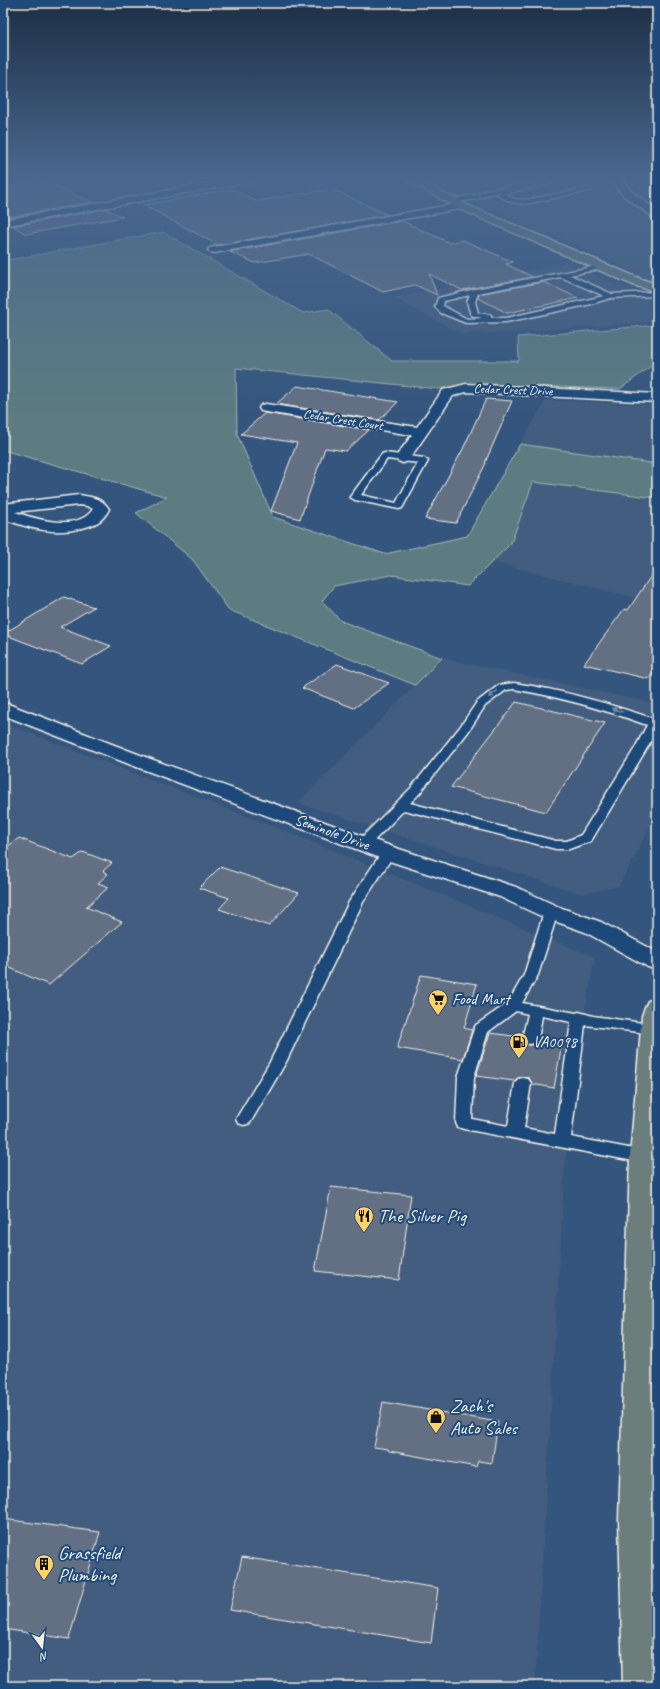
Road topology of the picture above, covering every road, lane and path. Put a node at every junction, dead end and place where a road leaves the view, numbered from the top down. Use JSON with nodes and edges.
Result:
{"nodes":[{"id":1,"x":582,"y":258,"type":"edge"},
{"id":2,"x":603,"y":267,"type":"junction"},
{"id":3,"x":563,"y":275,"type":"junction"},
{"id":4,"x":655,"y":289,"type":"edge"},
{"id":5,"x":474,"y":294,"type":"junction"},
{"id":6,"x":611,"y":296,"type":"junction"},
{"id":7,"x":597,"y":300,"type":"junction"},
{"id":8,"x":475,"y":315,"type":"junction"},
{"id":9,"x":657,"y":398,"type":"edge"},
{"id":10,"x":266,"y":408,"type":"dead end"},
{"id":11,"x":421,"y":432,"type":"junction"},
{"id":12,"x":403,"y":458,"type":"junction"},
{"id":13,"x":3,"y":509,"type":"edge"},
{"id":14,"x":3,"y":514,"type":"edge"},
{"id":15,"x":3,"y":708,"type":"edge"},
{"id":16,"x":656,"y":724,"type":"edge"},
{"id":17,"x":401,"y":805,"type":"junction"},
{"id":18,"x":363,"y":844,"type":"junction"},
{"id":19,"x":388,"y":853,"type":"junction"},
{"id":20,"x":551,"y":912,"type":"junction"},
{"id":21,"x":657,"y":962,"type":"edge"},
{"id":22,"x":513,"y":1006,"type":"junction"},
{"id":23,"x":536,"y":1010,"type":"junction"},
{"id":24,"x":579,"y":1017,"type":"junction"},
{"id":25,"x":655,"y":1018,"type":"edge"},
{"id":26,"x":530,"y":1039,"type":"dead end"},
{"id":27,"x":523,"y":1083,"type":"dead end"},
{"id":28,"x":652,"y":1117,"type":"edge"},
{"id":29,"x":244,"y":1119,"type":"dead end"},
{"id":30,"x":515,"y":1133,"type":"junction"},
{"id":31,"x":562,"y":1141,"type":"junction"},
{"id":32,"x":644,"y":1156,"type":"junction"},
{"id":33,"x":647,"y":1542,"type":"edge"},
{"id":34,"x":641,"y":1686,"type":"edge"}],
"edges":[{"from":1,"to":2,"type":"main road"},
{"from":2,"to":3,"type":"lane"},
{"from":2,"to":4,"type":"main road"},
{"from":3,"to":5,"type":"lane"},
{"from":3,"to":6,"type":"lane"},
{"from":4,"to":6,"type":"lane"},
{"from":5,"to":7,"type":"lane"},
{"from":5,"to":8,"type":"lane"},
{"from":5,"to":8,"type":"lane"},
{"from":6,"to":7,"type":"lane"},
{"from":7,"to":8,"type":"lane"},
{"from":9,"to":11,"type":"street","name":"Cedar Crest Drive"},
{"from":10,"to":11,"type":"street","name":"Cedar Crest Court"},
{"from":11,"to":12,"type":"street","name":"Cedar Crest Drive"},
{"from":12,"to":12,"type":"lane"},
{"from":13,"to":14,"type":"street"},
{"from":15,"to":18,"type":"street","name":"Seminole Drive"},
{"from":16,"to":17,"type":"lane","one_way":true},
{"from":16,"to":17,"type":"lane"},
{"from":17,"to":18,"type":"lane"},
{"from":18,"to":19,"type":"street","name":"Seminole Drive"},
{"from":19,"to":20,"type":"street","name":"Seminole Drive"},
{"from":19,"to":29,"type":"lane"},
{"from":20,"to":21,"type":"street","name":"Seminole Drive"},
{"from":20,"to":22,"type":"lane"},
{"from":22,"to":23,"type":"lane"},
{"from":22,"to":30,"type":"lane"},
{"from":23,"to":24,"type":"lane"},
{"from":23,"to":26,"type":"lane"},
{"from":24,"to":25,"type":"lane"},
{"from":24,"to":31,"type":"lane"},
{"from":25,"to":28,"type":"main road"},
{"from":27,"to":30,"type":"lane"},
{"from":28,"to":32,"type":"main road"},
{"from":30,"to":31,"type":"lane"},
{"from":31,"to":32,"type":"lane"},
{"from":32,"to":33,"type":"main road"},
{"from":33,"to":34,"type":"main road"}]}
